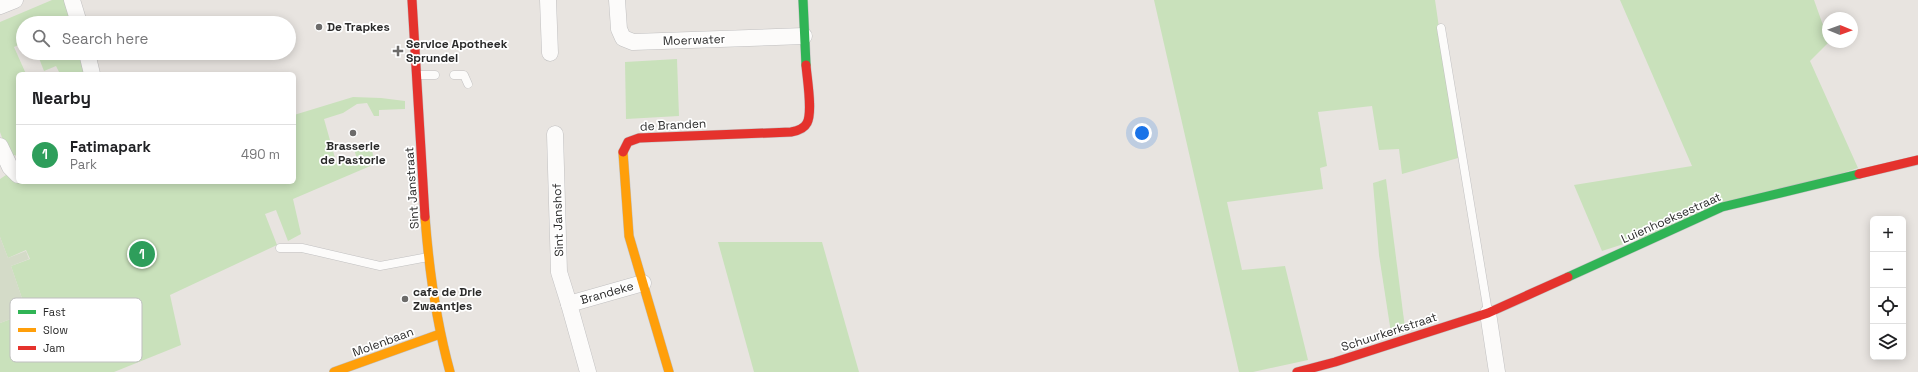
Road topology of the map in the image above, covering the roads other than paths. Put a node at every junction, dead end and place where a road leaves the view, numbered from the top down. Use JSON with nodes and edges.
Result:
{"nodes":[{"id":1,"x":15,"y":0,"type":"edge"},
{"id":2,"x":72,"y":0,"type":"edge"},
{"id":3,"x":412,"y":0,"type":"edge"},
{"id":4,"x":548,"y":0,"type":"edge"},
{"id":5,"x":617,"y":0,"type":"edge"},
{"id":6,"x":803,"y":0,"type":"edge"},
{"id":7,"x":0,"y":6,"type":"edge"},
{"id":8,"x":77,"y":16,"type":"edge"},
{"id":9,"x":1441,"y":28,"type":"dead end"},
{"id":10,"x":804,"y":36,"type":"junction"},
{"id":11,"x":550,"y":53,"type":"dead end"},
{"id":12,"x":89,"y":60,"type":"edge"},
{"id":13,"x":92,"y":72,"type":"edge"},
{"id":14,"x":416,"y":75,"type":"junction"},
{"id":15,"x":435,"y":75,"type":"dead end"},
{"id":16,"x":454,"y":75,"type":"dead end"},
{"id":17,"x":468,"y":84,"type":"dead end"},
{"id":18,"x":555,"y":134,"type":"dead end"},
{"id":19,"x":1,"y":149,"type":"edge"},
{"id":20,"x":1918,"y":160,"type":"edge"},
{"id":21,"x":16,"y":172,"type":"edge"},
{"id":22,"x":280,"y":248,"type":"dead end"},
{"id":23,"x":428,"y":257,"type":"junction"},
{"id":24,"x":643,"y":283,"type":"junction"},
{"id":25,"x":569,"y":304,"type":"junction"},
{"id":26,"x":1488,"y":313,"type":"junction"},
{"id":27,"x":440,"y":334,"type":"junction"},
{"id":28,"x":334,"y":372,"type":"edge"},
{"id":29,"x":450,"y":372,"type":"edge"},
{"id":30,"x":588,"y":372,"type":"edge"},
{"id":31,"x":669,"y":372,"type":"edge"},
{"id":32,"x":1297,"y":372,"type":"edge"},
{"id":33,"x":1497,"y":372,"type":"edge"}],
"edges":[{"from":1,"to":7,"type":"street"},
{"from":2,"to":8,"type":"street"},
{"from":3,"to":14,"type":"street","name":"Sint Janstraat"},
{"from":4,"to":11,"type":"street"},
{"from":5,"to":10,"type":"street","name":"Moerwater"},
{"from":6,"to":10,"type":"street","name":"de Branden"},
{"from":9,"to":26,"type":"lane"},
{"from":10,"to":24,"type":"street","name":"de Branden"},
{"from":12,"to":13,"type":"street"},
{"from":14,"to":15,"type":"lane"},
{"from":14,"to":23,"type":"street","name":"Sint Janstraat"},
{"from":16,"to":17,"type":"lane"},
{"from":18,"to":25,"type":"street","name":"Sint Janshof"},
{"from":19,"to":21,"type":"street"},
{"from":20,"to":26,"type":"street","name":"Luienhoeksestraat"},
{"from":22,"to":23,"type":"lane"},
{"from":23,"to":27,"type":"street","name":"Sint Janstraat"},
{"from":24,"to":25,"type":"street","name":"Brandeke"},
{"from":24,"to":31,"type":"street","name":"de Branden"},
{"from":25,"to":30,"type":"street","name":"Brandeke"},
{"from":26,"to":32,"type":"street","name":"Schuurkerkstraat"},
{"from":26,"to":33,"type":"street"},
{"from":27,"to":28,"type":"street","name":"Molenbaan"},
{"from":27,"to":29,"type":"street","name":"Sint Janstraat"}]}
